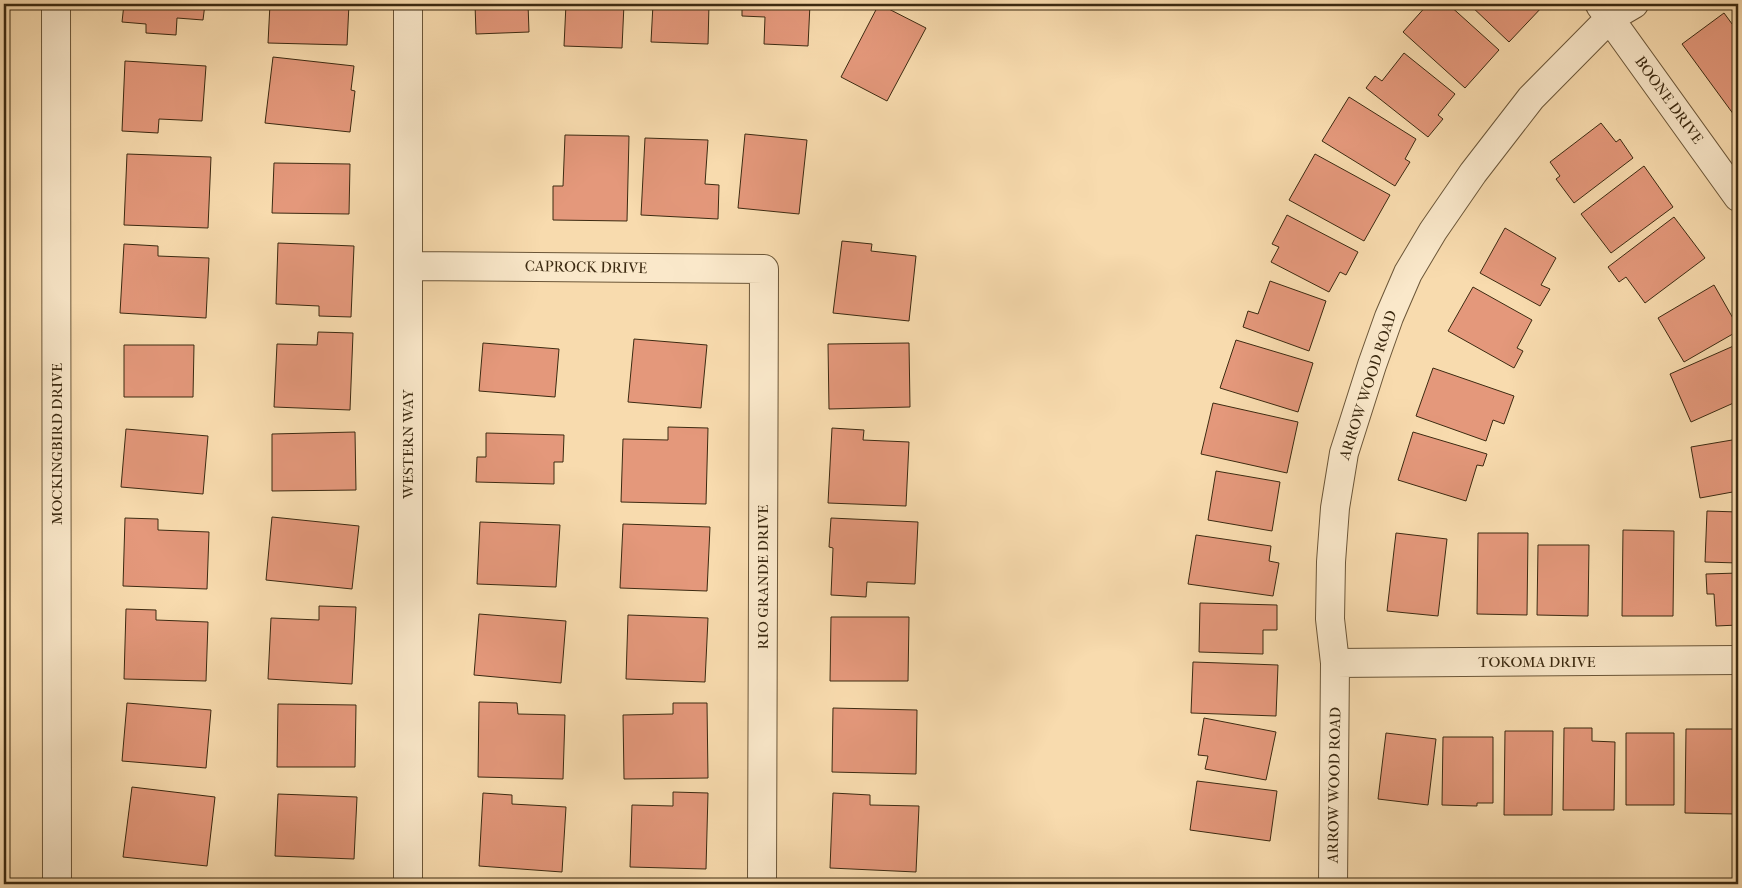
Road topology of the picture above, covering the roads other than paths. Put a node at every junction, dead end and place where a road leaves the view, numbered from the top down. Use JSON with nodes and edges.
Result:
{"nodes":[{"id":1,"x":56,"y":4,"type":"edge"},
{"id":2,"x":408,"y":4,"type":"edge"},
{"id":3,"x":1634,"y":4,"type":"edge"},
{"id":4,"x":1604,"y":11,"type":"edge"},
{"id":5,"x":1738,"y":197,"type":"edge"},
{"id":6,"x":408,"y":266,"type":"junction"},
{"id":7,"x":764,"y":269,"type":"joint"},
{"id":8,"x":1738,"y":660,"type":"edge"},
{"id":9,"x":1335,"y":663,"type":"junction"},
{"id":10,"x":57,"y":884,"type":"edge"},
{"id":11,"x":408,"y":884,"type":"edge"},
{"id":12,"x":762,"y":884,"type":"edge"},
{"id":13,"x":1333,"y":884,"type":"edge"}],
"edges":[{"from":1,"to":10,"type":"street","name":"MOCKINGBIRD DRIVE"},
{"from":2,"to":6,"type":"street","name":"WESTERN WAY"},
{"from":3,"to":4,"type":"street","name":"ARROW WOOD ROAD"},
{"from":4,"to":5,"type":"street","name":"BOONE DRIVE"},
{"from":4,"to":9,"type":"street","name":"ARROW WOOD ROAD"},
{"from":6,"to":7,"type":"street","name":"CAPROCK DRIVE"},
{"from":6,"to":11,"type":"street","name":"WESTERN WAY"},
{"from":7,"to":12,"type":"street","name":"RIO GRANDE DRIVE"},
{"from":8,"to":9,"type":"street","name":"TOKOMA DRIVE"},
{"from":9,"to":13,"type":"street","name":"ARROW WOOD ROAD"}]}
